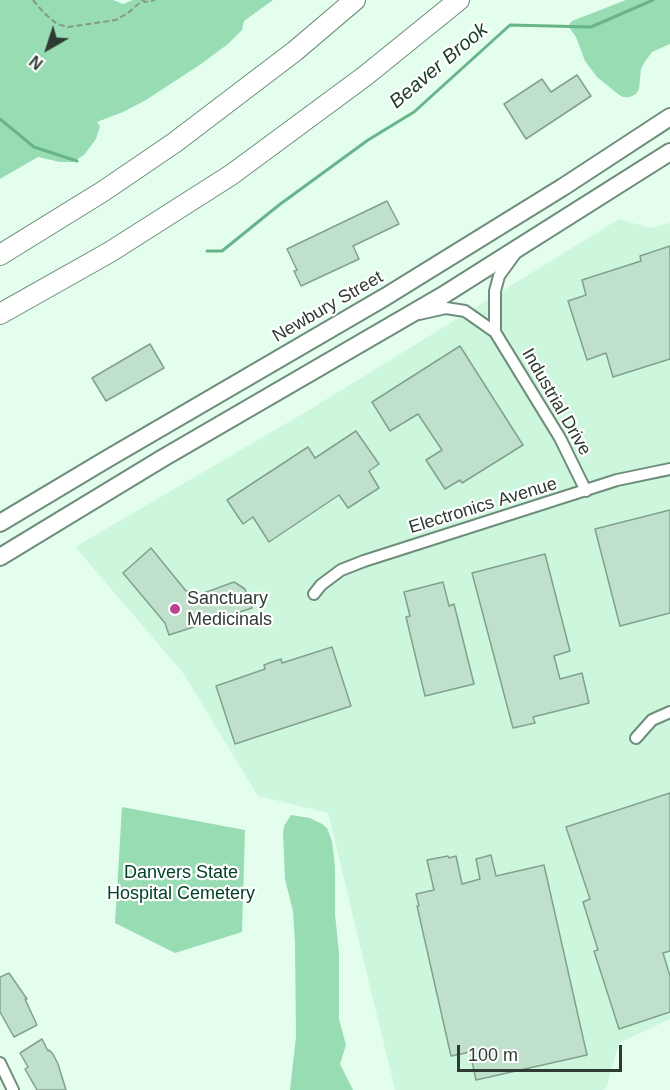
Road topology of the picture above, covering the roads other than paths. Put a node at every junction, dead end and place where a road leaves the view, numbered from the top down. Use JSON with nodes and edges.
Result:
{"nodes":[{"id":1,"x":355,"y":0,"type":"edge"},
{"id":2,"x":459,"y":0,"type":"edge"},
{"id":3,"x":670,"y":117,"type":"edge"},
{"id":4,"x":670,"y":152,"type":"edge"},
{"id":5,"x":523,"y":246,"type":"junction"},
{"id":6,"x":0,"y":255,"type":"edge"},
{"id":7,"x":0,"y":314,"type":"edge"},
{"id":8,"x":408,"y":316,"type":"junction"},
{"id":9,"x":495,"y":332,"type":"junction"},
{"id":10,"x":670,"y":469,"type":"edge"},
{"id":11,"x":586,"y":491,"type":"junction"},
{"id":12,"x":0,"y":523,"type":"edge"},
{"id":13,"x":0,"y":557,"type":"edge"},
{"id":14,"x":314,"y":594,"type":"dead end"},
{"id":15,"x":670,"y":712,"type":"edge"},
{"id":16,"x":636,"y":738,"type":"dead end"},
{"id":17,"x":0,"y":1063,"type":"edge"},
{"id":18,"x":13,"y":1090,"type":"edge"}],
"edges":[{"from":1,"to":6,"type":"highway"},
{"from":2,"to":7,"type":"highway"},
{"from":3,"to":12,"type":"main road","name":"Newbury Street"},
{"from":4,"to":5,"type":"main road"},
{"from":5,"to":8,"type":"main road"},
{"from":5,"to":9,"type":"street"},
{"from":8,"to":9,"type":"street","name":"Industrial Drive"},
{"from":8,"to":13,"type":"main road"},
{"from":9,"to":11,"type":"street","name":"Industrial Drive"},
{"from":10,"to":11,"type":"street","name":"Electronics Avenue"},
{"from":11,"to":14,"type":"street","name":"Electronics Avenue"},
{"from":15,"to":16,"type":"street"},
{"from":17,"to":18,"type":"street"}]}
